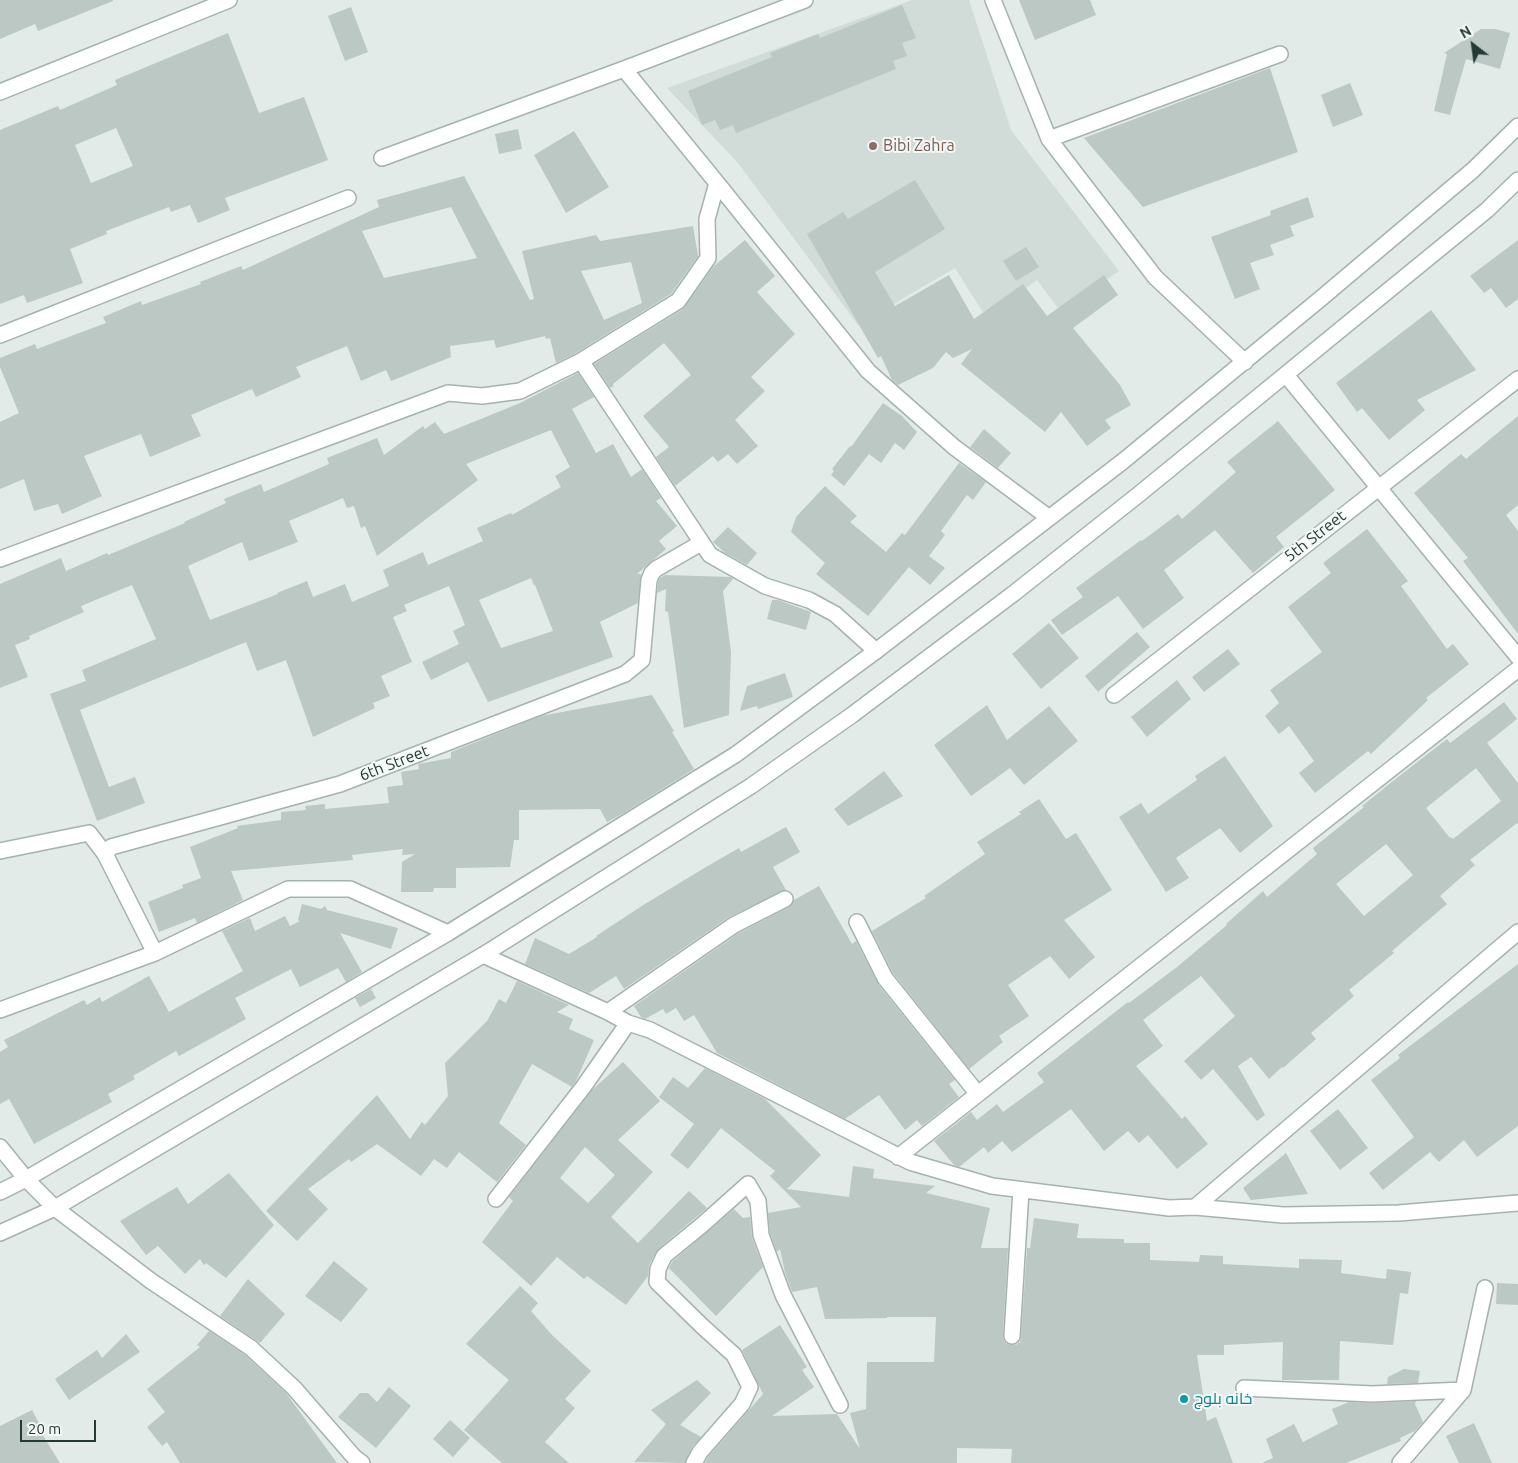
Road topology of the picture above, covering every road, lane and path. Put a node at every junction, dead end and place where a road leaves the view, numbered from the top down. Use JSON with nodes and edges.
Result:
{"nodes":[{"id":1,"x":229,"y":0,"type":"edge"},
{"id":2,"x":805,"y":0,"type":"edge"},
{"id":3,"x":993,"y":0,"type":"edge"},
{"id":4,"x":1280,"y":54,"type":"dead end"},
{"id":5,"x":624,"y":69,"type":"junction"},
{"id":6,"x":0,"y":92,"type":"edge"},
{"id":7,"x":1518,"y":126,"type":"edge"},
{"id":8,"x":1049,"y":140,"type":"junction"},
{"id":9,"x":382,"y":158,"type":"dead end"},
{"id":10,"x":1518,"y":180,"type":"edge"},
{"id":11,"x":717,"y":183,"type":"junction"},
{"id":12,"x":348,"y":198,"type":"dead end"},
{"id":13,"x":0,"y":335,"type":"edge"},
{"id":14,"x":581,"y":361,"type":"junction"},
{"id":15,"x":1245,"y":362,"type":"junction"},
{"id":16,"x":1286,"y":375,"type":"junction"},
{"id":17,"x":1518,"y":379,"type":"edge"},
{"id":18,"x":1378,"y":487,"type":"junction"},
{"id":19,"x":1048,"y":517,"type":"junction"},
{"id":20,"x":701,"y":543,"type":"junction"},
{"id":21,"x":0,"y":559,"type":"edge"},
{"id":22,"x":876,"y":651,"type":"junction"},
{"id":23,"x":1518,"y":658,"type":"edge"},
{"id":24,"x":1518,"y":669,"type":"edge"},
{"id":25,"x":1114,"y":695,"type":"dead end"},
{"id":26,"x":0,"y":851,"type":"edge"},
{"id":27,"x":105,"y":854,"type":"junction"},
{"id":28,"x":785,"y":899,"type":"dead end"},
{"id":29,"x":857,"y":922,"type":"dead end"},
{"id":30,"x":1518,"y":932,"type":"edge"},
{"id":31,"x":448,"y":933,"type":"junction"},
{"id":32,"x":155,"y":953,"type":"junction"},
{"id":33,"x":483,"y":955,"type":"junction"},
{"id":34,"x":0,"y":1010,"type":"edge"},
{"id":35,"x":608,"y":1012,"type":"junction"},
{"id":36,"x":628,"y":1023,"type":"junction"},
{"id":37,"x":977,"y":1093,"type":"junction"},
{"id":38,"x":0,"y":1147,"type":"edge"},
{"id":39,"x":898,"y":1157,"type":"junction"},
{"id":40,"x":26,"y":1179,"type":"junction"},
{"id":41,"x":1021,"y":1190,"type":"junction"},
{"id":42,"x":0,"y":1192,"type":"edge"},
{"id":43,"x":496,"y":1199,"type":"dead end"},
{"id":44,"x":1518,"y":1203,"type":"edge"},
{"id":45,"x":1195,"y":1207,"type":"junction"},
{"id":46,"x":55,"y":1208,"type":"junction"},
{"id":47,"x":0,"y":1234,"type":"edge"},
{"id":48,"x":1485,"y":1288,"type":"dead end"},
{"id":49,"x":1012,"y":1336,"type":"dead end"},
{"id":50,"x":1244,"y":1388,"type":"dead end"},
{"id":51,"x":1463,"y":1390,"type":"junction"},
{"id":52,"x":840,"y":1405,"type":"dead end"},
{"id":53,"x":354,"y":1461,"type":"edge"},
{"id":54,"x":694,"y":1463,"type":"edge"},
{"id":55,"x":1400,"y":1463,"type":"edge"}],
"edges":[{"from":1,"to":6,"type":"street"},
{"from":2,"to":5,"type":"street"},
{"from":3,"to":8,"type":"street"},
{"from":4,"to":8,"type":"street"},
{"from":5,"to":9,"type":"street"},
{"from":5,"to":11,"type":"street"},
{"from":7,"to":15,"type":"street"},
{"from":8,"to":15,"type":"street"},
{"from":10,"to":16,"type":"street"},
{"from":11,"to":14,"type":"street"},
{"from":11,"to":19,"type":"street"},
{"from":12,"to":13,"type":"street"},
{"from":14,"to":20,"type":"street"},
{"from":14,"to":21,"type":"street"},
{"from":15,"to":19,"type":"street"},
{"from":16,"to":18,"type":"street"},
{"from":16,"to":33,"type":"street"},
{"from":17,"to":18,"type":"street","name":"5th Street"},
{"from":18,"to":23,"type":"street"},
{"from":18,"to":25,"type":"street","name":"5th Street"},
{"from":19,"to":22,"type":"street"},
{"from":20,"to":22,"type":"street"},
{"from":20,"to":27,"type":"street","name":"6th Street"},
{"from":22,"to":31,"type":"street"},
{"from":24,"to":37,"type":"street"},
{"from":26,"to":27,"type":"street"},
{"from":27,"to":32,"type":"street"},
{"from":28,"to":35,"type":"street"},
{"from":29,"to":37,"type":"street"},
{"from":30,"to":45,"type":"street"},
{"from":31,"to":32,"type":"street"},
{"from":31,"to":40,"type":"street"},
{"from":32,"to":34,"type":"street"},
{"from":33,"to":35,"type":"street"},
{"from":33,"to":46,"type":"street"},
{"from":35,"to":36,"type":"street"},
{"from":36,"to":39,"type":"street"},
{"from":36,"to":43,"type":"street"},
{"from":37,"to":39,"type":"street"},
{"from":38,"to":40,"type":"street"},
{"from":39,"to":41,"type":"street"},
{"from":40,"to":42,"type":"street"},
{"from":40,"to":46,"type":"street"},
{"from":41,"to":45,"type":"street"},
{"from":41,"to":49,"type":"street"},
{"from":44,"to":45,"type":"street"},
{"from":46,"to":47,"type":"street"},
{"from":46,"to":53,"type":"street"},
{"from":48,"to":51,"type":"street"},
{"from":50,"to":51,"type":"street"},
{"from":51,"to":55,"type":"street"},
{"from":52,"to":54,"type":"street"}]}
